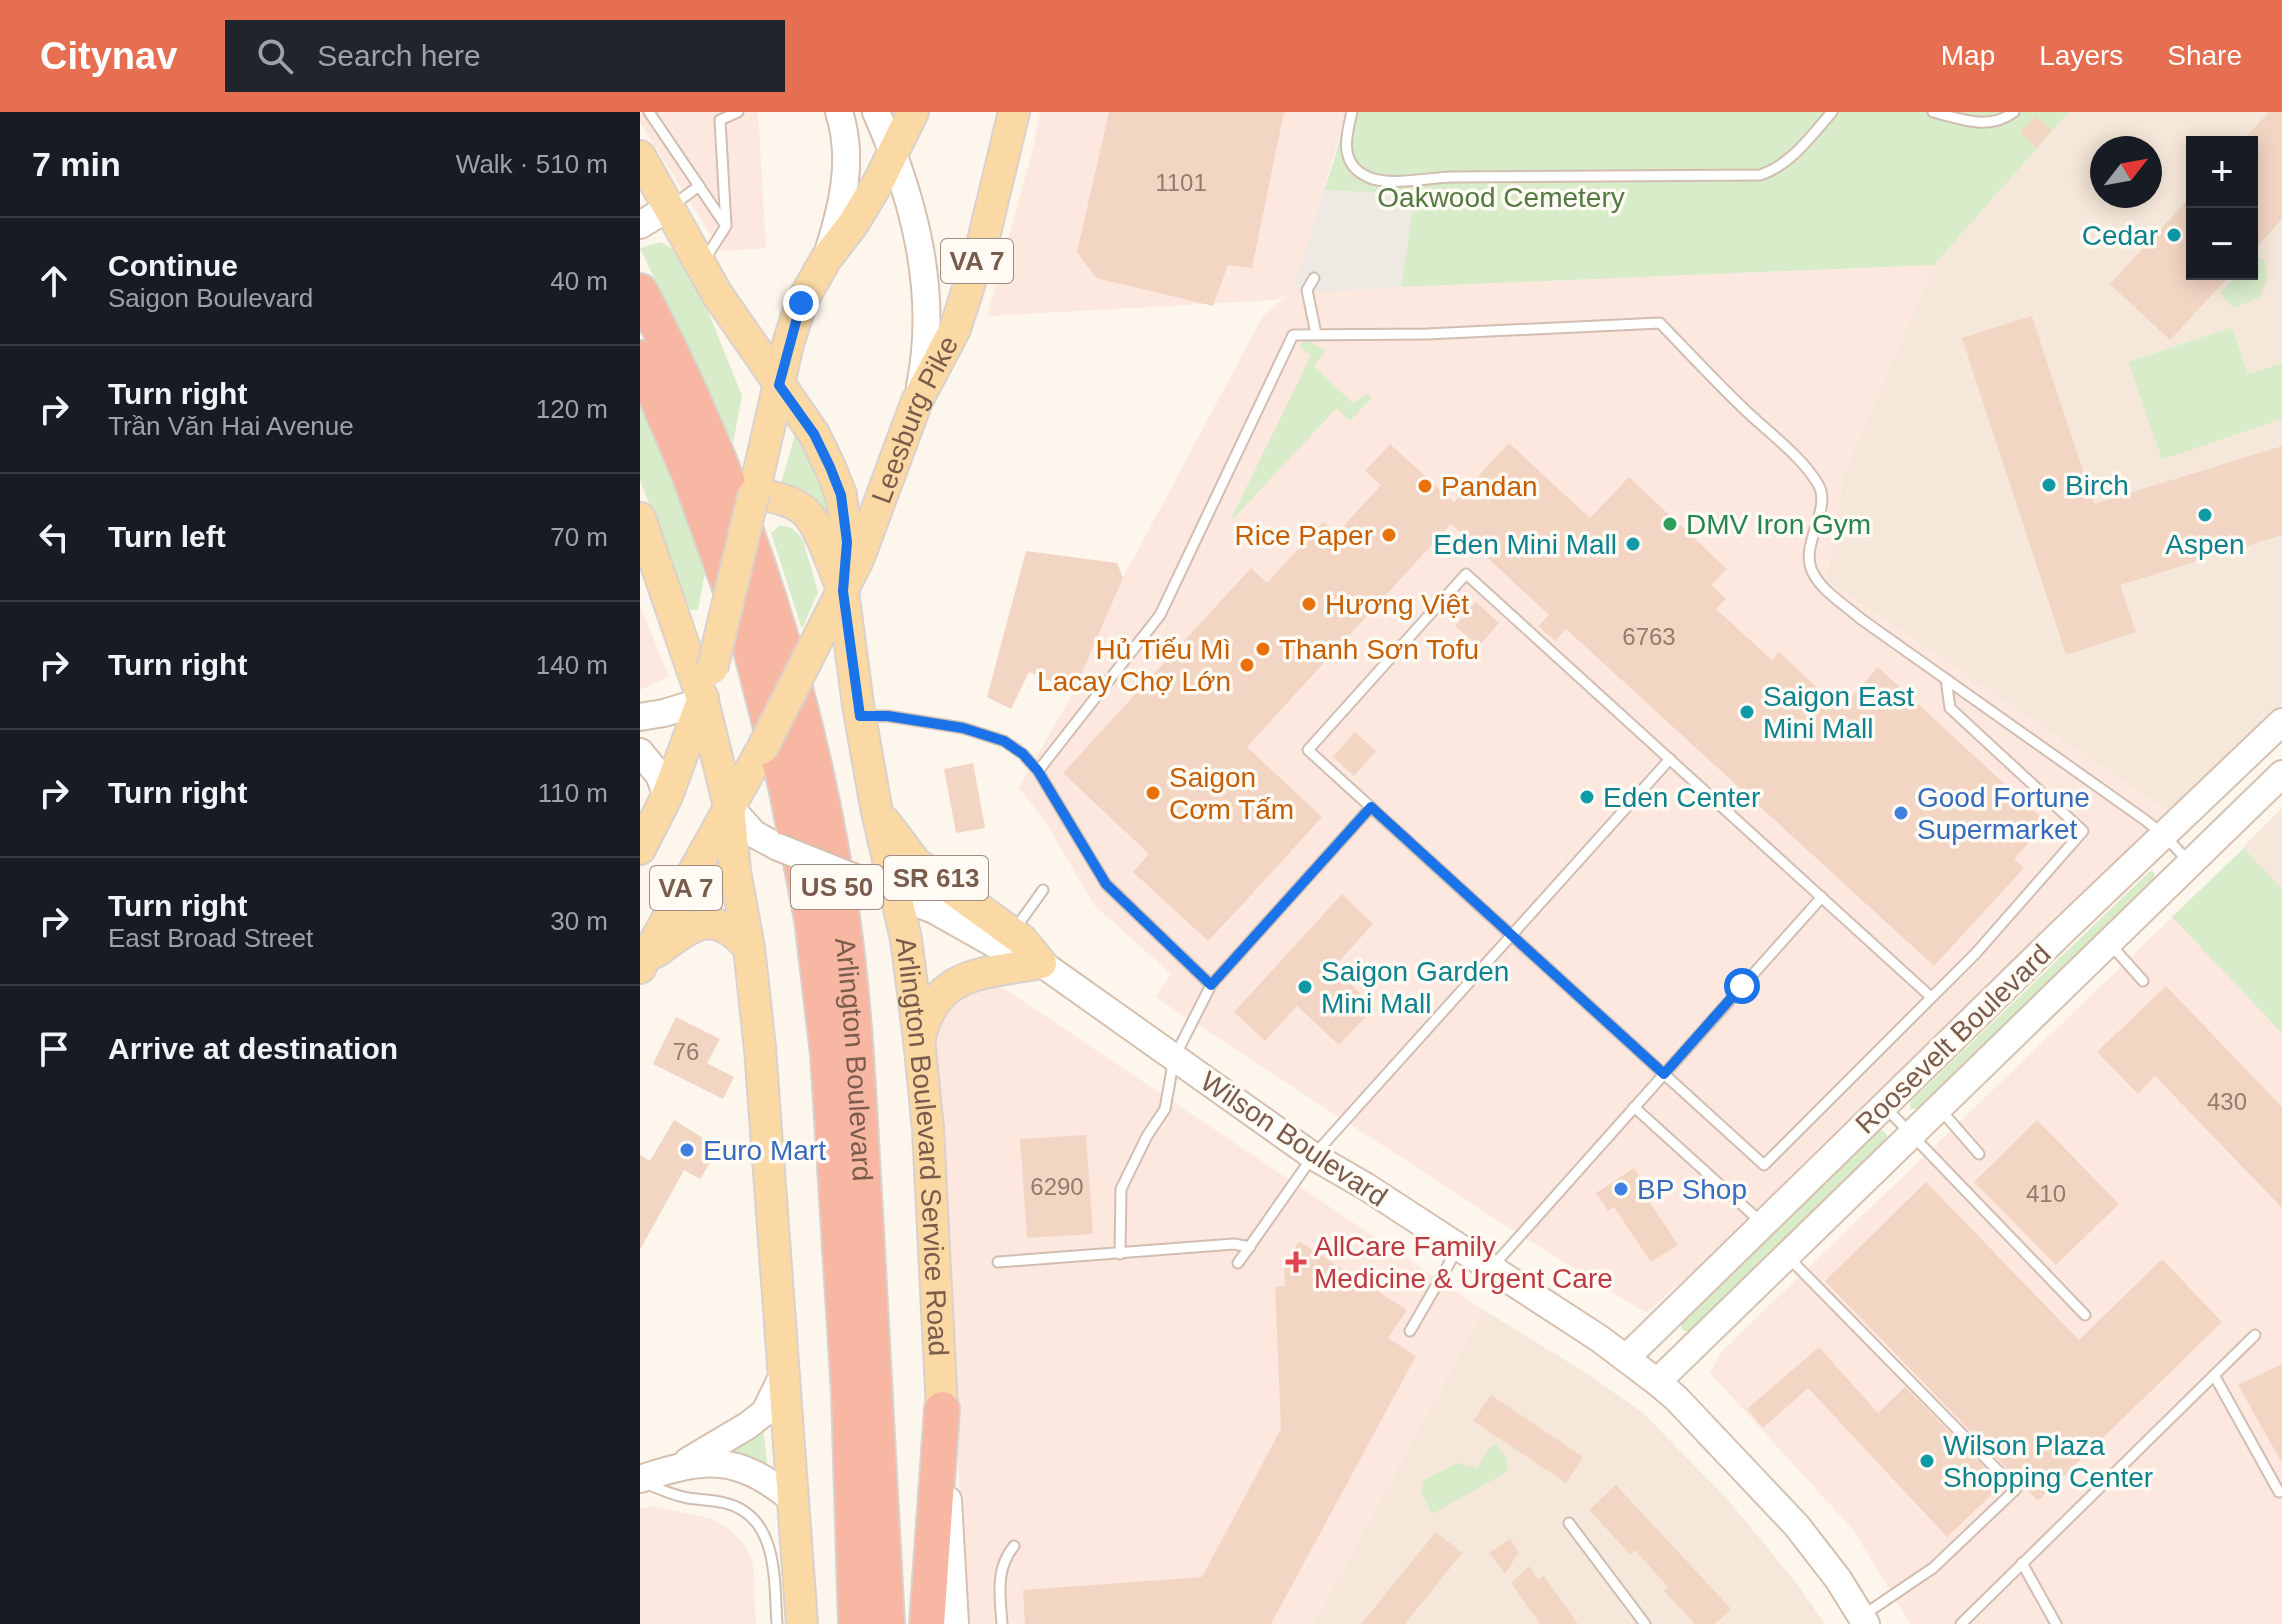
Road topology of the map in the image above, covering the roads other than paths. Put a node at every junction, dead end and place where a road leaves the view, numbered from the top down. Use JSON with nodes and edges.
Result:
{"nodes":[{"id":1,"x":649,"y":112,"type":"edge"},
{"id":2,"x":738,"y":112,"type":"edge"},
{"id":3,"x":839,"y":112,"type":"edge"},
{"id":4,"x":876,"y":112,"type":"edge"},
{"id":5,"x":913,"y":112,"type":"edge"},
{"id":6,"x":1014,"y":112,"type":"edge"},
{"id":7,"x":1352,"y":112,"type":"edge"},
{"id":8,"x":1832,"y":112,"type":"edge"},
{"id":9,"x":1933,"y":112,"type":"edge"},
{"id":10,"x":2014,"y":112,"type":"edge"},
{"id":11,"x":893,"y":152,"type":"junction"},
{"id":12,"x":640,"y":156,"type":"edge"},
{"id":13,"x":699,"y":186,"type":"junction"},
{"id":14,"x":670,"y":207,"type":"junction"},
{"id":15,"x":640,"y":225,"type":"edge"},
{"id":16,"x":726,"y":226,"type":"junction"},
{"id":17,"x":826,"y":259,"type":"junction"},
{"id":18,"x":701,"y":265,"type":"junction"},
{"id":19,"x":1314,"y":278,"type":"dead end"},
{"id":20,"x":640,"y":291,"type":"edge"},
{"id":21,"x":1316,"y":334,"type":"junction"},
{"id":22,"x":640,"y":358,"type":"edge"},
{"id":23,"x":779,"y":385,"type":"junction"},
{"id":24,"x":917,"y":401,"type":"junction"},
{"id":25,"x":754,"y":493,"type":"junction"},
{"id":26,"x":640,"y":518,"type":"edge"},
{"id":27,"x":843,"y":591,"type":"junction"},
{"id":28,"x":1946,"y":679,"type":"junction"},
{"id":29,"x":703,"y":701,"type":"junction"},
{"id":30,"x":860,"y":716,"type":"junction"},
{"id":31,"x":640,"y":717,"type":"edge"},
{"id":32,"x":2282,"y":722,"type":"edge"},
{"id":33,"x":640,"y":752,"type":"edge"},
{"id":34,"x":1670,"y":759,"type":"junction"},
{"id":35,"x":1038,"y":771,"type":"junction"},
{"id":36,"x":2282,"y":774,"type":"edge"},
{"id":37,"x":667,"y":796,"type":"junction"},
{"id":38,"x":729,"y":806,"type":"junction"},
{"id":39,"x":876,"y":807,"type":"junction"},
{"id":40,"x":1371,"y":807,"type":"junction"},
{"id":41,"x":2165,"y":836,"type":"junction"},
{"id":42,"x":640,"y":849,"type":"edge"},
{"id":43,"x":2190,"y":864,"type":"junction"},
{"id":44,"x":1043,"y":890,"type":"dead end"},
{"id":45,"x":897,"y":895,"type":"junction"},
{"id":46,"x":1822,"y":897,"type":"junction"},
{"id":47,"x":1012,"y":933,"type":"junction"},
{"id":48,"x":1512,"y":935,"type":"junction"},
{"id":49,"x":2109,"y":943,"type":"junction"},
{"id":50,"x":749,"y":948,"type":"junction"},
{"id":51,"x":1041,"y":963,"type":"junction"},
{"id":52,"x":642,"y":964,"type":"edge"},
{"id":53,"x":2143,"y":981,"type":"dead end"},
{"id":54,"x":1211,"y":985,"type":"junction"},
{"id":55,"x":1931,"y":997,"type":"junction"},
{"id":56,"x":919,"y":1039,"type":"junction"},
{"id":57,"x":1174,"y":1058,"type":"junction"},
{"id":58,"x":1664,"y":1074,"type":"junction"},
{"id":59,"x":1884,"y":1106,"type":"junction"},
{"id":60,"x":1634,"y":1107,"type":"junction"},
{"id":61,"x":1939,"y":1108,"type":"junction"},
{"id":62,"x":1912,"y":1134,"type":"junction"},
{"id":63,"x":1979,"y":1154,"type":"dead end"},
{"id":64,"x":1313,"y":1156,"type":"junction"},
{"id":65,"x":1763,"y":1225,"type":"junction"},
{"id":66,"x":1250,"y":1247,"type":"junction"},
{"id":67,"x":1458,"y":1248,"type":"junction"},
{"id":68,"x":1120,"y":1254,"type":"junction"},
{"id":69,"x":1786,"y":1256,"type":"junction"},
{"id":70,"x":998,"y":1262,"type":"dead end"},
{"id":71,"x":1238,"y":1263,"type":"dead end"},
{"id":72,"x":1490,"y":1269,"type":"junction"},
{"id":73,"x":2085,"y":1315,"type":"dead end"},
{"id":74,"x":1410,"y":1331,"type":"dead end"},
{"id":75,"x":2255,"y":1335,"type":"dead end"},
{"id":76,"x":1626,"y":1358,"type":"junction"},
{"id":77,"x":783,"y":1375,"type":"junction"},
{"id":78,"x":2214,"y":1375,"type":"junction"},
{"id":79,"x":1657,"y":1382,"type":"junction"},
{"id":80,"x":942,"y":1409,"type":"junction"},
{"id":81,"x":680,"y":1466,"type":"junction"},
{"id":82,"x":640,"y":1480,"type":"edge"},
{"id":83,"x":2279,"y":1492,"type":"dead end"},
{"id":84,"x":793,"y":1500,"type":"junction"},
{"id":85,"x":1569,"y":1523,"type":"dead end"},
{"id":86,"x":1014,"y":1546,"type":"dead end"},
{"id":87,"x":2022,"y":1563,"type":"junction"},
{"id":88,"x":1864,"y":1620,"type":"edge"},
{"id":89,"x":777,"y":1624,"type":"edge"},
{"id":90,"x":802,"y":1624,"type":"edge"},
{"id":91,"x":853,"y":1624,"type":"edge"},
{"id":92,"x":887,"y":1624,"type":"edge"},
{"id":93,"x":927,"y":1624,"type":"edge"},
{"id":94,"x":955,"y":1624,"type":"edge"},
{"id":95,"x":1002,"y":1624,"type":"edge"},
{"id":96,"x":1645,"y":1624,"type":"edge"},
{"id":97,"x":1961,"y":1624,"type":"edge"},
{"id":98,"x":2056,"y":1624,"type":"edge"}],
"edges":[{"from":1,"to":13,"type":"lane"},
{"from":2,"to":16,"type":"lane"},
{"from":3,"to":17,"type":"main road"},
{"from":4,"to":11,"type":"main road"},
{"from":5,"to":11,"type":"main road","number":"VA 7"},
{"from":6,"to":24,"type":"main road","name":"Leesburg Pike","number":"VA 7"},
{"from":7,"to":8,"type":"lane"},
{"from":9,"to":10,"type":"lane"},
{"from":11,"to":17,"type":"main road","number":"VA 7"},
{"from":11,"to":24,"type":"main road"},
{"from":12,"to":14,"type":"main road","name":"Arlington Boulevard Service Road"},
{"from":13,"to":14,"type":"lane"},
{"from":13,"to":16,"type":"lane"},
{"from":14,"to":15,"type":"main road"},
{"from":14,"to":18,"type":"main road","name":"Arlington Boulevard Service Road"},
{"from":16,"to":18,"type":"lane"},
{"from":17,"to":23,"type":"main road","number":"VA 7"},
{"from":18,"to":23,"type":"main road","name":"Arlington Boulevard Service Road"},
{"from":19,"to":21,"type":"lane"},
{"from":20,"to":92,"type":"highway","name":"Arlington Boulevard","number":"US 50"},
{"from":21,"to":28,"type":"lane"},
{"from":21,"to":35,"type":"lane"},
{"from":22,"to":91,"type":"highway","name":"Arlington Boulevard","number":"US 50"},
{"from":23,"to":25,"type":"main road","number":"VA 7"},
{"from":23,"to":27,"type":"main road","name":"Arlington Boulevard Service Road"},
{"from":24,"to":27,"type":"main road","name":"Leesburg Pike","number":"VA 7"},
{"from":25,"to":27,"type":"main road"},
{"from":25,"to":29,"type":"main road","number":"VA 7","bridge":true},
{"from":26,"to":29,"type":"main road"},
{"from":27,"to":30,"type":"main road","name":"Arlington Boulevard Service Road"},
{"from":27,"to":38,"type":"main road","name":"Leesburg Pike","number":"VA 7","bridge":true},
{"from":28,"to":41,"type":"lane"},
{"from":28,"to":55,"type":"lane"},
{"from":29,"to":31,"type":"main road"},
{"from":29,"to":37,"type":"main road","number":"VA 7"},
{"from":29,"to":38,"type":"main road"},
{"from":30,"to":35,"type":"lane"},
{"from":30,"to":39,"type":"main road","name":"Arlington Boulevard Service Road"},
{"from":32,"to":41,"type":"main road","name":"Roosevelt Boulevard"},
{"from":33,"to":37,"type":"main road"},
{"from":34,"to":40,"type":"lane"},
{"from":34,"to":46,"type":"lane"},
{"from":34,"to":48,"type":"lane"},
{"from":35,"to":54,"type":"lane"},
{"from":36,"to":43,"type":"main road","name":"Roosevelt Boulevard"},
{"from":37,"to":42,"type":"main road","number":"VA 7"},
{"from":38,"to":45,"type":"main road","name":"Wilson Boulevard","number":"SR 613","bridge":true},
{"from":38,"to":50,"type":"main road"},
{"from":38,"to":52,"type":"main road","name":"Leesburg Pike","number":"VA 7"},
{"from":39,"to":45,"type":"main road","name":"Arlington Boulevard Service Road"},
{"from":39,"to":47,"type":"main road","number":"SR 613"},
{"from":40,"to":48,"type":"lane"},
{"from":40,"to":54,"type":"lane"},
{"from":41,"to":43,"type":"lane"},
{"from":41,"to":59,"type":"main road","name":"Roosevelt Boulevard"},
{"from":43,"to":49,"type":"main road","name":"Roosevelt Boulevard"},
{"from":44,"to":47,"type":"lane"},
{"from":45,"to":51,"type":"main road","name":"Wilson Boulevard","number":"SR 613"},
{"from":45,"to":56,"type":"main road","name":"Arlington Boulevard Service Road"},
{"from":46,"to":55,"type":"lane"},
{"from":46,"to":58,"type":"lane"},
{"from":47,"to":51,"type":"main road","number":"SR 613"},
{"from":48,"to":58,"type":"lane"},
{"from":48,"to":64,"type":"lane"},
{"from":49,"to":53,"type":"lane"},
{"from":49,"to":61,"type":"main road","name":"Roosevelt Boulevard"},
{"from":50,"to":52,"type":"main road"},
{"from":50,"to":77,"type":"main road"},
{"from":51,"to":56,"type":"main road"},
{"from":51,"to":57,"type":"main road","name":"Wilson Boulevard","number":"SR 613"},
{"from":54,"to":57,"type":"lane"},
{"from":55,"to":58,"type":"lane"},
{"from":56,"to":80,"type":"main road","name":"Arlington Boulevard Service Road"},
{"from":57,"to":64,"type":"main road","name":"Wilson Boulevard","number":"SR 613"},
{"from":57,"to":68,"type":"lane"},
{"from":58,"to":60,"type":"lane"},
{"from":59,"to":62,"type":"lane"},
{"from":59,"to":65,"type":"main road","name":"Roosevelt Boulevard"},
{"from":60,"to":65,"type":"lane"},
{"from":60,"to":72,"type":"lane"},
{"from":61,"to":62,"type":"main road","name":"Roosevelt Boulevard"},
{"from":61,"to":63,"type":"lane"},
{"from":62,"to":69,"type":"main road","name":"Roosevelt Boulevard"},
{"from":62,"to":73,"type":"lane"},
{"from":64,"to":66,"type":"lane"},
{"from":64,"to":67,"type":"main road","name":"Wilson Boulevard","number":"SR 613"},
{"from":65,"to":76,"type":"main road","name":"Roosevelt Boulevard"},
{"from":66,"to":68,"type":"lane"},
{"from":66,"to":71,"type":"lane"},
{"from":67,"to":72,"type":"main road","name":"Wilson Boulevard","number":"SR 613"},
{"from":67,"to":74,"type":"lane"},
{"from":68,"to":70,"type":"lane"},
{"from":69,"to":79,"type":"main road","name":"Roosevelt Boulevard"},
{"from":69,"to":88,"type":"lane"},
{"from":72,"to":76,"type":"main road","name":"Wilson Boulevard","number":"SR 613"},
{"from":75,"to":78,"type":"lane"},
{"from":76,"to":79,"type":"main road","name":"Wilson Boulevard","number":"SR 613"},
{"from":77,"to":81,"type":"main road"},
{"from":77,"to":84,"type":"main road"},
{"from":78,"to":83,"type":"lane"},
{"from":78,"to":87,"type":"lane"},
{"from":79,"to":88,"type":"main road","name":"Wilson Boulevard","number":"SR 613"},
{"from":80,"to":93,"type":"highway"},
{"from":80,"to":94,"type":"main road","name":"Arlington Boulevard Service Road"},
{"from":81,"to":82,"type":"main road"},
{"from":81,"to":84,"type":"main road"},
{"from":82,"to":89,"type":"lane"},
{"from":84,"to":90,"type":"main road"},
{"from":85,"to":96,"type":"lane"},
{"from":86,"to":95,"type":"lane"},
{"from":87,"to":97,"type":"lane"},
{"from":87,"to":98,"type":"lane"}]}
